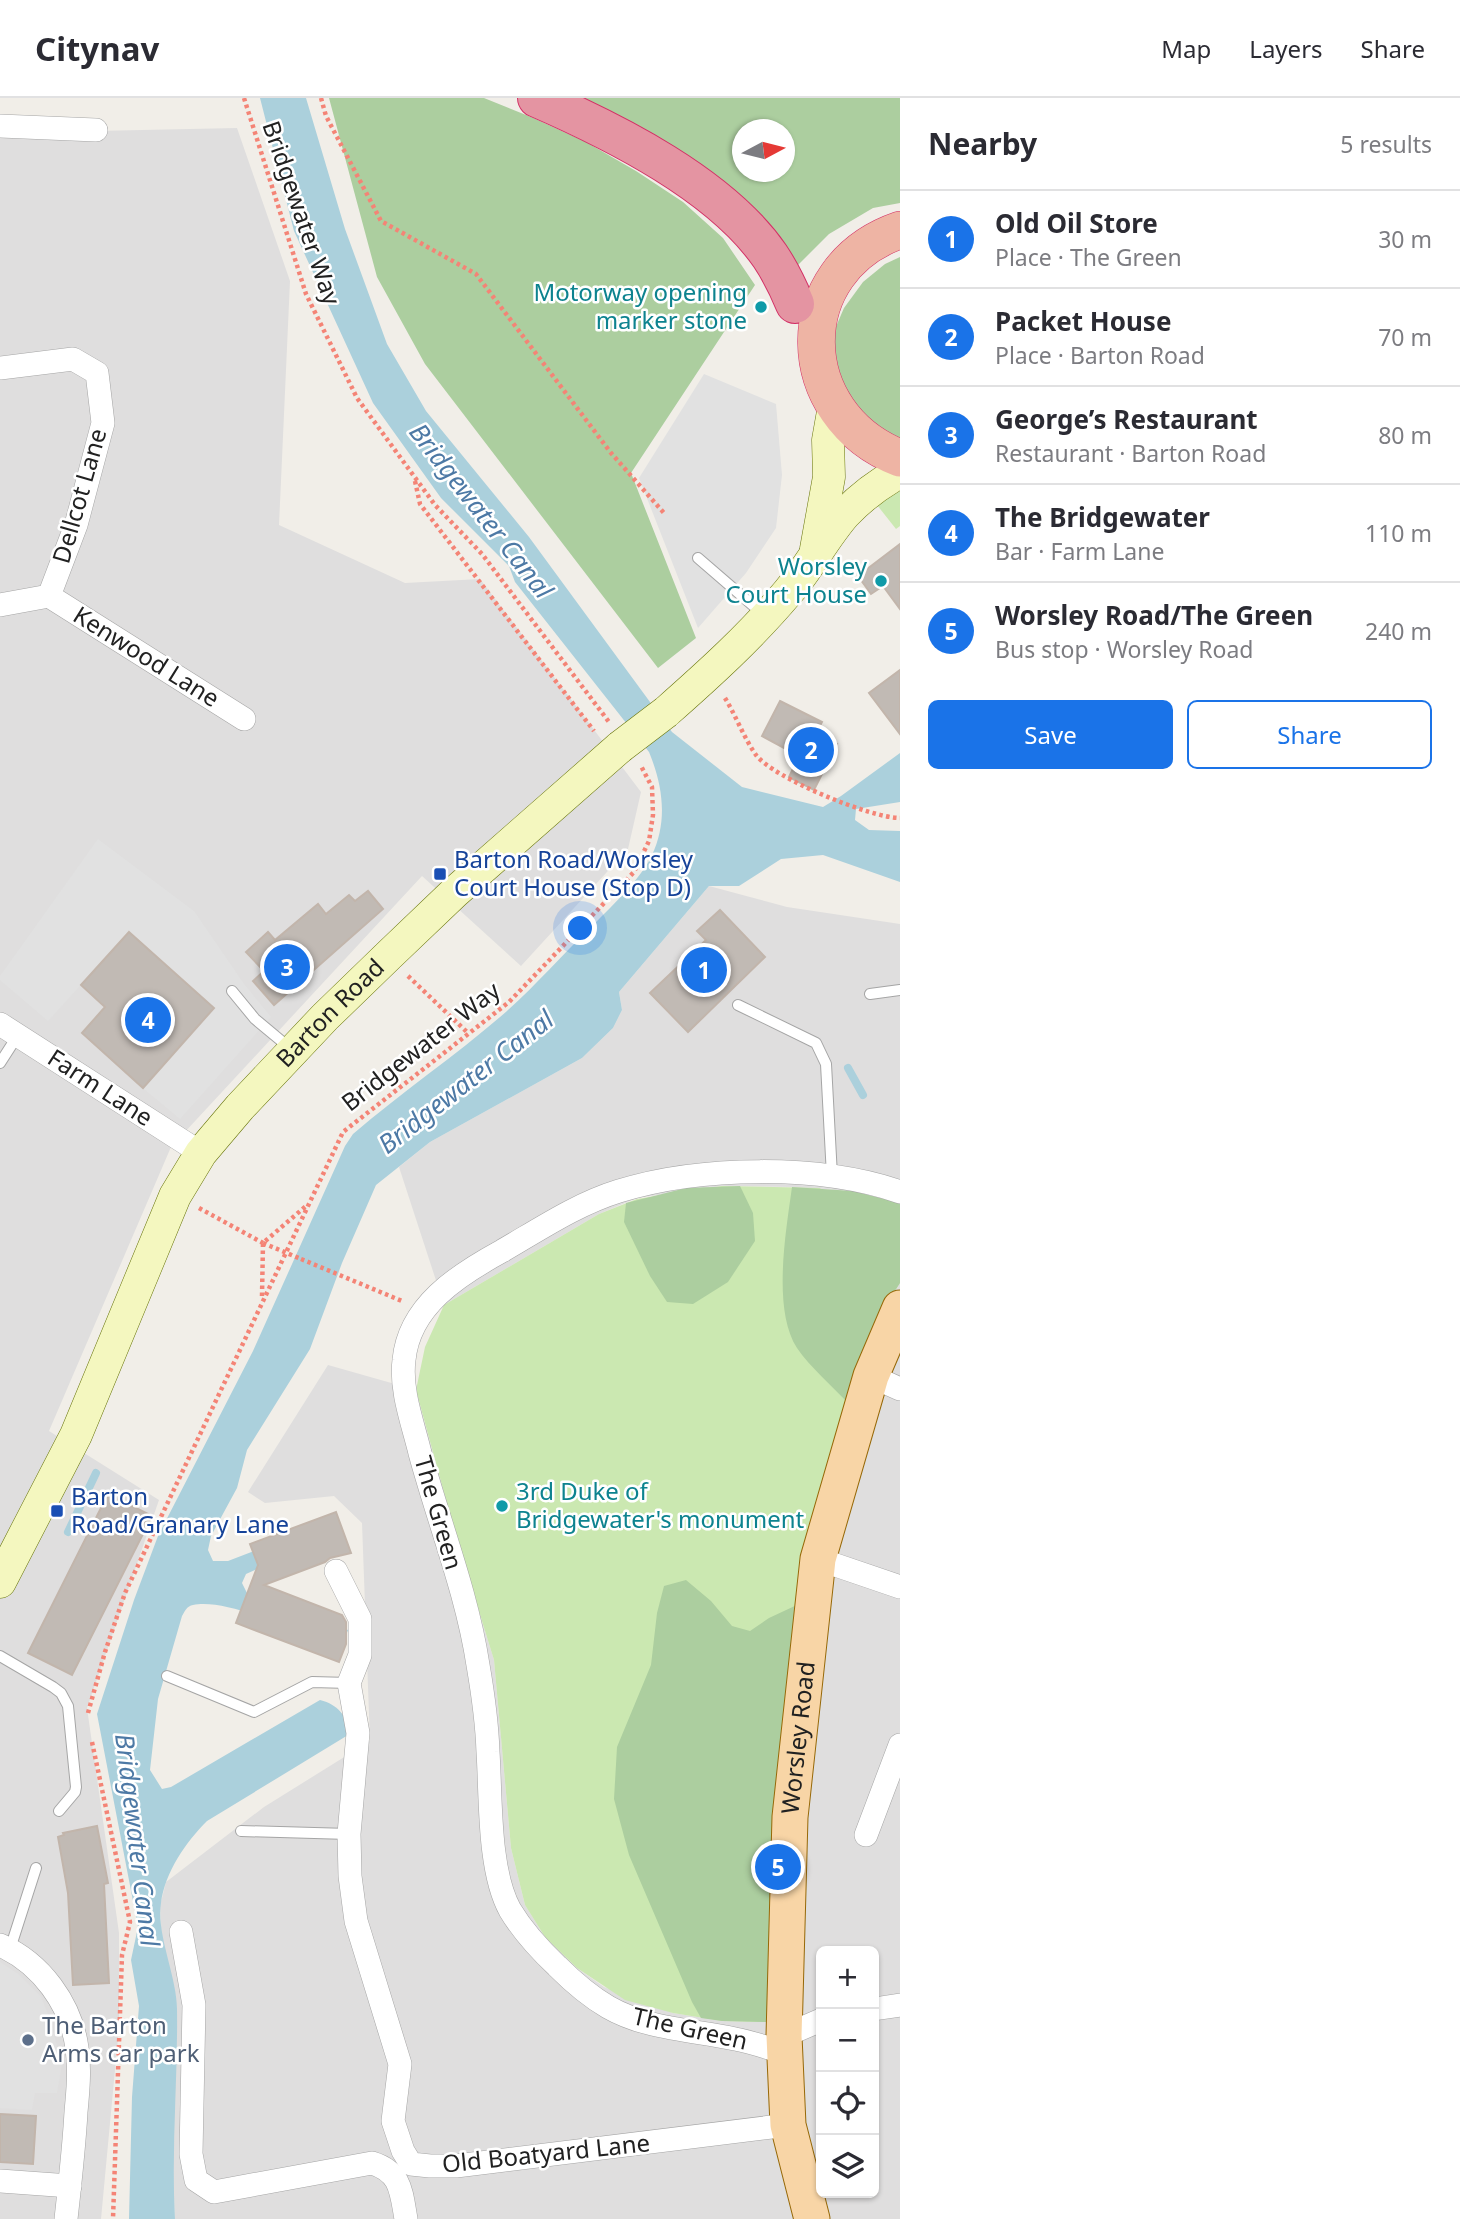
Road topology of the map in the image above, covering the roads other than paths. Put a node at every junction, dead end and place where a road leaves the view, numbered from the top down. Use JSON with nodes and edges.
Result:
{"nodes":[{"id":1,"x":537,"y":98,"type":"edge"},
{"id":2,"x":0,"y":126,"type":"edge"},
{"id":3,"x":96,"y":130,"type":"dead end"},
{"id":4,"x":900,"y":230,"type":"edge"},
{"id":5,"x":795,"y":304,"type":"joint"},
{"id":6,"x":0,"y":368,"type":"edge"},
{"id":7,"x":827,"y":390,"type":"junction"},
{"id":8,"x":900,"y":458,"type":"edge"},
{"id":9,"x":900,"y":471,"type":"edge"},
{"id":10,"x":814,"y":557,"type":"junction"},
{"id":11,"x":698,"y":558,"type":"dead end"},
{"id":12,"x":48,"y":596,"type":"junction"},
{"id":13,"x":0,"y":605,"type":"edge"},
{"id":14,"x":766,"y":617,"type":"junction"},
{"id":15,"x":244,"y":719,"type":"dead end"},
{"id":16,"x":900,"y":990,"type":"edge"},
{"id":17,"x":232,"y":992,"type":"dead end"},
{"id":18,"x":870,"y":994,"type":"dead end"},
{"id":19,"x":738,"y":1005,"type":"dead end"},
{"id":20,"x":9,"y":1029,"type":"edge"},
{"id":21,"x":293,"y":1051,"type":"junction"},
{"id":22,"x":0,"y":1063,"type":"edge"},
{"id":23,"x":201,"y":1153,"type":"junction"},
{"id":24,"x":832,"y":1176,"type":"junction"},
{"id":25,"x":900,"y":1192,"type":"edge"},
{"id":26,"x":900,"y":1308,"type":"edge"},
{"id":27,"x":886,"y":1382,"type":"edge"},
{"id":28,"x":818,"y":1559,"type":"junction"},
{"id":29,"x":3,"y":1571,"type":"edge"},
{"id":30,"x":336,"y":1571,"type":"dead end"},
{"id":31,"x":900,"y":1587,"type":"edge"},
{"id":32,"x":0,"y":1656,"type":"edge"},
{"id":33,"x":167,"y":1676,"type":"dead end"},
{"id":34,"x":349,"y":1683,"type":"junction"},
{"id":35,"x":900,"y":1745,"type":"edge"},
{"id":36,"x":59,"y":1811,"type":"dead end"},
{"id":37,"x":241,"y":1831,"type":"dead end"},
{"id":38,"x":349,"y":1834,"type":"junction"},
{"id":39,"x":866,"y":1835,"type":"dead end"},
{"id":40,"x":36,"y":1868,"type":"dead end"},
{"id":41,"x":181,"y":1932,"type":"dead end"},
{"id":42,"x":5,"y":1947,"type":"edge"},
{"id":43,"x":900,"y":2005,"type":"edge"},
{"id":44,"x":879,"y":2008,"type":"edge"},
{"id":45,"x":816,"y":2023,"type":"edge"},
{"id":46,"x":785,"y":2044,"type":"junction"},
{"id":47,"x":788,"y":2124,"type":"junction"},
{"id":48,"x":0,"y":2181,"type":"edge"},
{"id":49,"x":70,"y":2186,"type":"junction"},
{"id":50,"x":66,"y":2219,"type":"edge"},
{"id":51,"x":406,"y":2219,"type":"edge"},
{"id":52,"x":812,"y":2219,"type":"edge"}],
"edges":[{"from":1,"to":5,"type":"highway"},
{"from":2,"to":3,"type":"street"},
{"from":4,"to":7,"type":"highway"},
{"from":5,"to":7,"type":"highway"},
{"from":6,"to":12,"type":"street","name":"Dellcot Lane"},
{"from":7,"to":8,"type":"highway"},
{"from":7,"to":10,"type":"main road","name":"Barton Road"},
{"from":9,"to":10,"type":"main road","name":"Barton Road"},
{"from":10,"to":14,"type":"main road","name":"Barton Road"},
{"from":11,"to":14,"type":"lane"},
{"from":12,"to":13,"type":"street","name":"Dellcot Lane"},
{"from":12,"to":15,"type":"street","name":"Kenwood Lane"},
{"from":14,"to":21,"type":"main road","name":"Barton Road","bridge":true},
{"from":16,"to":18,"type":"lane"},
{"from":17,"to":21,"type":"lane"},
{"from":19,"to":24,"type":"lane"},
{"from":20,"to":22,"type":"lane"},
{"from":20,"to":23,"type":"street","name":"Farm Lane"},
{"from":21,"to":23,"type":"main road","name":"Barton Road"},
{"from":23,"to":29,"type":"main road","name":"Barton Road"},
{"from":24,"to":25,"type":"street","name":"The Green"},
{"from":24,"to":46,"type":"street","name":"The Green"},
{"from":26,"to":27,"type":"main road","name":"Worsley Road"},
{"from":27,"to":28,"type":"main road","name":"Worsley Road"},
{"from":28,"to":31,"type":"street"},
{"from":28,"to":46,"type":"main road","name":"Worsley Road"},
{"from":30,"to":34,"type":"street","name":"Old Boatyard Lane"},
{"from":32,"to":36,"type":"lane"},
{"from":33,"to":34,"type":"lane"},
{"from":34,"to":38,"type":"street","name":"Old Boatyard Lane"},
{"from":35,"to":39,"type":"street"},
{"from":37,"to":38,"type":"lane"},
{"from":38,"to":47,"type":"street","name":"Old Boatyard Lane"},
{"from":40,"to":42,"type":"lane"},
{"from":41,"to":51,"type":"street"},
{"from":42,"to":49,"type":"street"},
{"from":43,"to":44,"type":"street"},
{"from":45,"to":46,"type":"street"},
{"from":46,"to":47,"type":"main road","name":"Worsley Road"},
{"from":47,"to":52,"type":"main road","name":"Worsley Road"},
{"from":48,"to":49,"type":"street"},
{"from":49,"to":50,"type":"street"}]}
